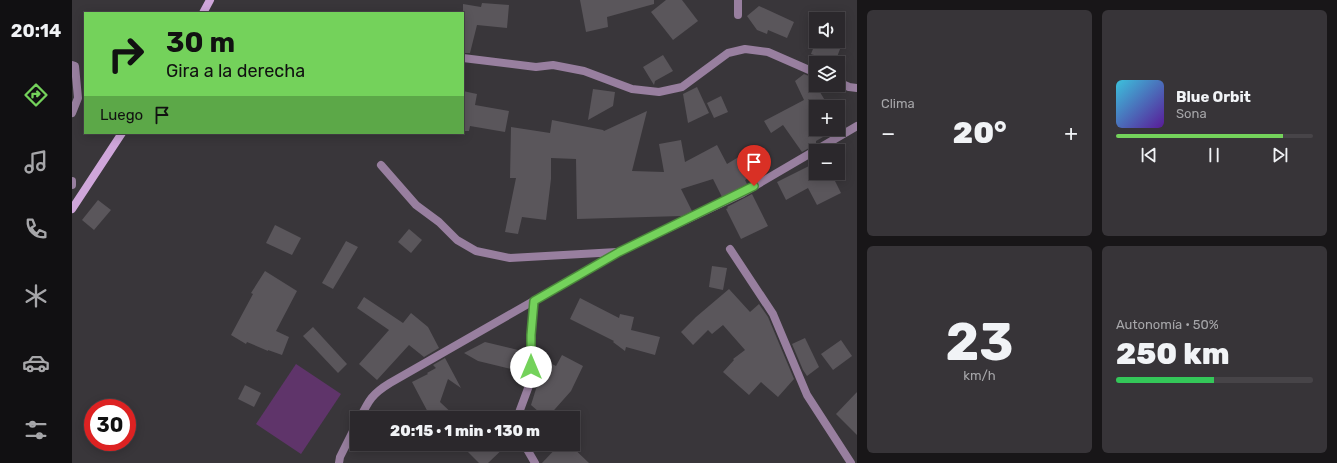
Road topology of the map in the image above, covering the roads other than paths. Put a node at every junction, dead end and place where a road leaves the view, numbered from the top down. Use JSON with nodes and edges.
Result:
{"nodes":[{"id":1,"x":210,"y":0,"type":"edge"},
{"id":2,"x":738,"y":0,"type":"edge"},
{"id":3,"x":204,"y":12,"type":"edge"},
{"id":4,"x":738,"y":16,"type":"dead end"},
{"id":5,"x":464,"y":58,"type":"edge"},
{"id":6,"x":72,"y":65,"type":"edge"},
{"id":7,"x":809,"y":70,"type":"edge"},
{"id":8,"x":845,"y":85,"type":"edge"},
{"id":9,"x":857,"y":88,"type":"edge"},
{"id":10,"x":72,"y":113,"type":"edge"},
{"id":11,"x":857,"y":126,"type":"edge"},
{"id":12,"x":121,"y":134,"type":"edge"},
{"id":13,"x":380,"y":165,"type":"dead end"},
{"id":14,"x":72,"y":181,"type":"edge"},
{"id":15,"x":72,"y":185,"type":"edge"},
{"id":16,"x":72,"y":209,"type":"edge"},
{"id":17,"x":730,"y":249,"type":"dead end"},
{"id":18,"x":619,"y":252,"type":"junction"},
{"id":19,"x":534,"y":301,"type":"junction"},
{"id":20,"x":364,"y":411,"type":"edge"},
{"id":21,"x":520,"y":411,"type":"edge"},
{"id":22,"x":350,"y":437,"type":"edge"},
{"id":23,"x":528,"y":451,"type":"edge"},
{"id":24,"x":339,"y":463,"type":"edge"},
{"id":25,"x":535,"y":463,"type":"edge"},
{"id":26,"x":852,"y":463,"type":"edge"}],
"edges":[{"from":1,"to":3,"type":"main road"},
{"from":2,"to":4,"type":"street"},
{"from":5,"to":7,"type":"street"},
{"from":6,"to":10,"type":"street"},
{"from":8,"to":9,"type":"street"},
{"from":11,"to":18,"type":"street"},
{"from":12,"to":16,"type":"main road"},
{"from":13,"to":18,"type":"street"},
{"from":14,"to":15,"type":"street"},
{"from":17,"to":26,"type":"street"},
{"from":18,"to":19,"type":"street"},
{"from":19,"to":20,"type":"street"},
{"from":19,"to":21,"type":"street"},
{"from":22,"to":24,"type":"street"},
{"from":23,"to":25,"type":"street"}]}
